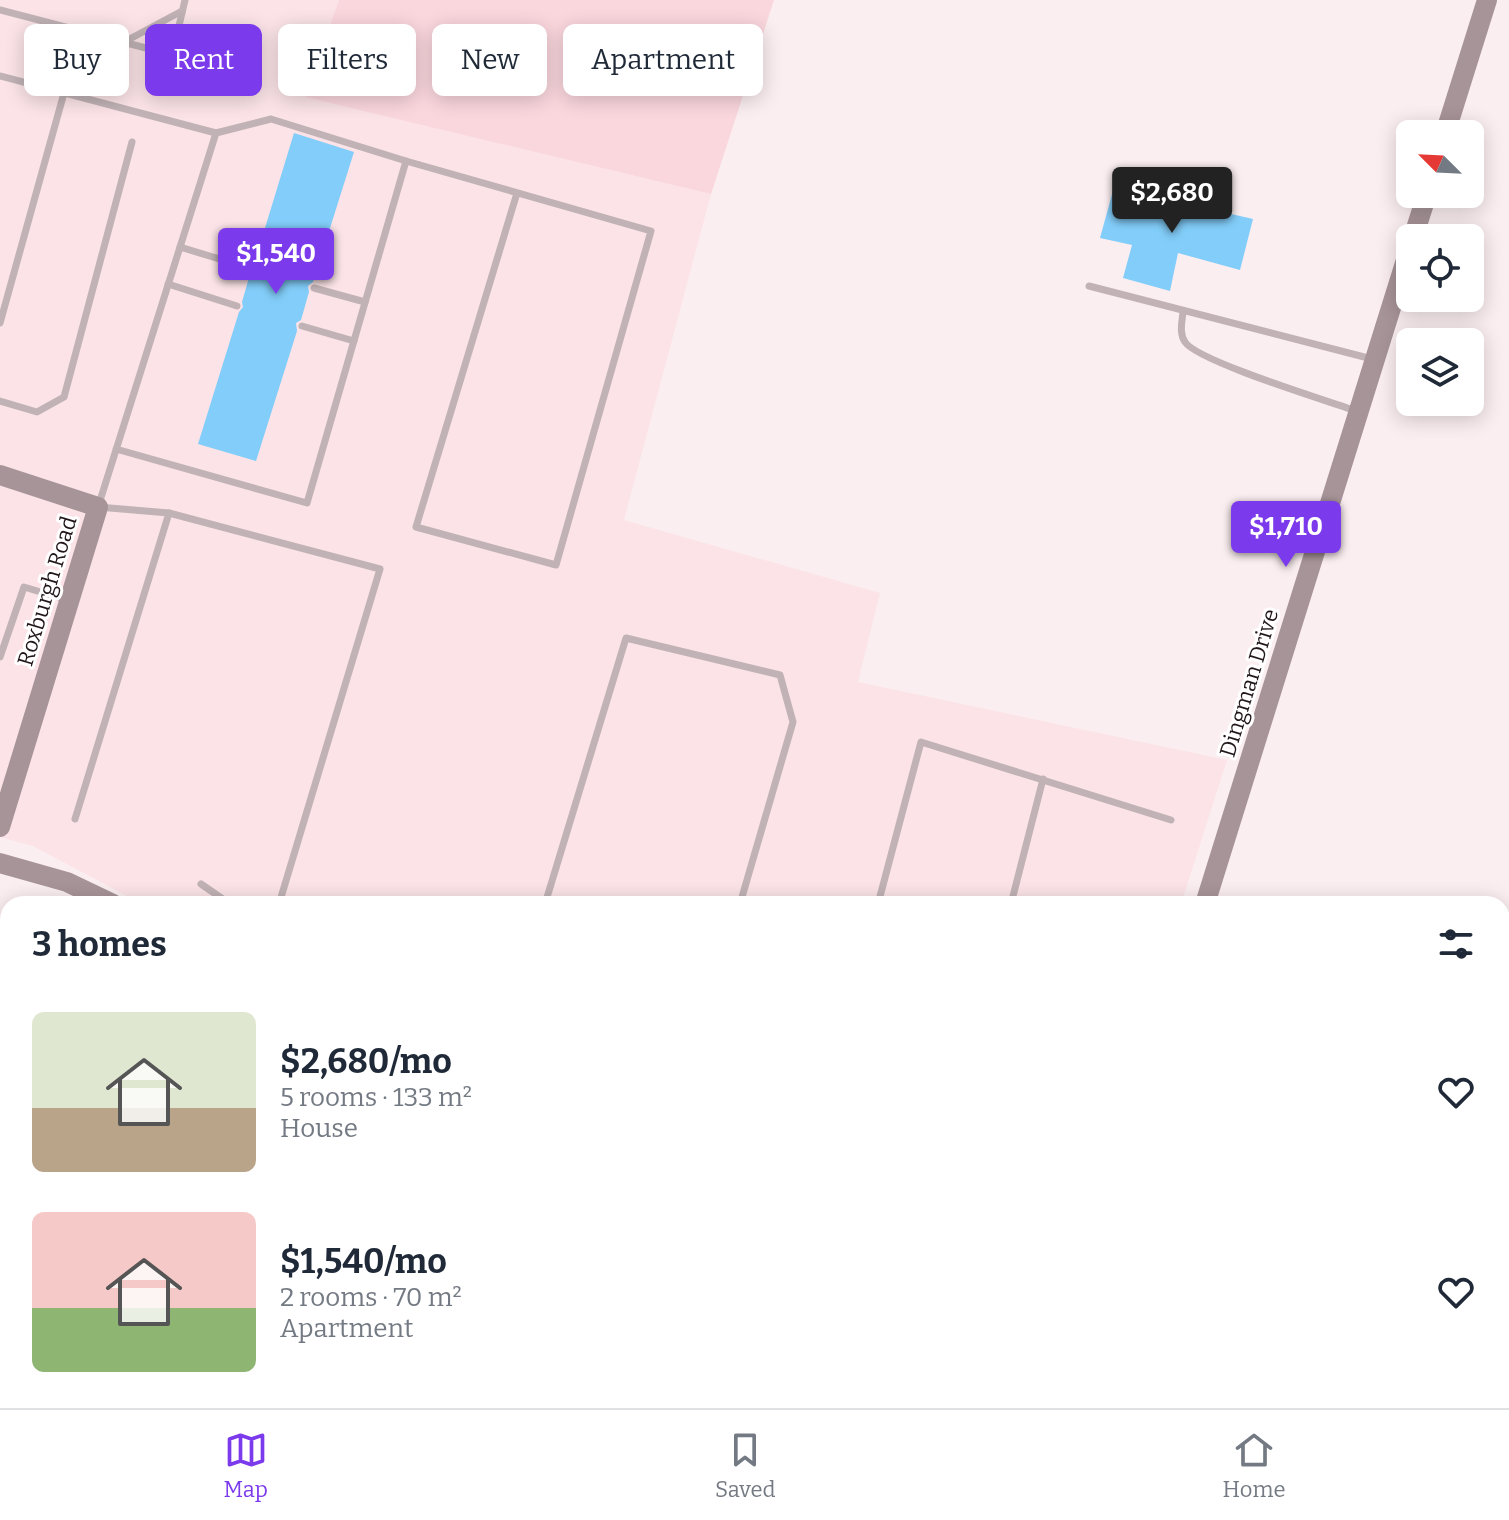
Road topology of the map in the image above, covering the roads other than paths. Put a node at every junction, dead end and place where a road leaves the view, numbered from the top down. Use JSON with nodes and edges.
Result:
{"nodes":[{"id":1,"x":185,"y":0,"type":"edge"},
{"id":2,"x":1487,"y":0,"type":"edge"},
{"id":3,"x":0,"y":10,"type":"edge"},
{"id":4,"x":183,"y":11,"type":"junction"},
{"id":5,"x":54,"y":24,"type":"edge"},
{"id":6,"x":129,"y":39,"type":"edge"},
{"id":7,"x":129,"y":43,"type":"edge"},
{"id":8,"x":0,"y":76,"type":"edge"},
{"id":9,"x":24,"y":82,"type":"edge"},
{"id":10,"x":63,"y":96,"type":"edge"},
{"id":11,"x":75,"y":96,"type":"edge"},
{"id":12,"x":1449,"y":120,"type":"edge"},
{"id":13,"x":216,"y":133,"type":"junction"},
{"id":14,"x":132,"y":142,"type":"dead end"},
{"id":15,"x":406,"y":161,"type":"junction"},
{"id":16,"x":517,"y":193,"type":"junction"},
{"id":17,"x":180,"y":247,"type":"junction"},
{"id":18,"x":249,"y":268,"type":"dead end"},
{"id":19,"x":168,"y":284,"type":"junction"},
{"id":20,"x":1089,"y":286,"type":"dead end"},
{"id":21,"x":314,"y":288,"type":"dead end"},
{"id":22,"x":1396,"y":292,"type":"edge"},
{"id":23,"x":365,"y":302,"type":"junction"},
{"id":24,"x":237,"y":306,"type":"dead end"},
{"id":25,"x":1183,"y":312,"type":"junction"},
{"id":26,"x":0,"y":323,"type":"edge"},
{"id":27,"x":302,"y":326,"type":"dead end"},
{"id":28,"x":354,"y":341,"type":"junction"},
{"id":29,"x":1375,"y":360,"type":"junction"},
{"id":30,"x":0,"y":401,"type":"edge"},
{"id":31,"x":1358,"y":412,"type":"junction"},
{"id":32,"x":116,"y":449,"type":"junction"},
{"id":33,"x":0,"y":475,"type":"edge"},
{"id":34,"x":98,"y":507,"type":"junction"},
{"id":35,"x":169,"y":513,"type":"junction"},
{"id":36,"x":69,"y":601,"type":"junction"},
{"id":37,"x":0,"y":657,"type":"edge"},
{"id":38,"x":1043,"y":779,"type":"junction"},
{"id":39,"x":75,"y":819,"type":"dead end"},
{"id":40,"x":1171,"y":820,"type":"dead end"},
{"id":41,"x":0,"y":827,"type":"edge"},
{"id":42,"x":0,"y":863,"type":"edge"},
{"id":43,"x":201,"y":884,"type":"dead end"},
{"id":44,"x":96,"y":896,"type":"edge"},
{"id":45,"x":218,"y":896,"type":"edge"},
{"id":46,"x":281,"y":896,"type":"edge"},
{"id":47,"x":547,"y":896,"type":"edge"},
{"id":48,"x":742,"y":896,"type":"edge"},
{"id":49,"x":880,"y":896,"type":"edge"},
{"id":50,"x":1013,"y":896,"type":"edge"},
{"id":51,"x":1207,"y":896,"type":"edge"}],
"edges":[{"from":1,"to":4,"type":"lane"},
{"from":2,"to":12,"type":"main road"},
{"from":3,"to":5,"type":"lane"},
{"from":4,"to":6,"type":"lane"},
{"from":4,"to":7,"type":"lane"},
{"from":8,"to":9,"type":"lane"},
{"from":10,"to":26,"type":"lane"},
{"from":11,"to":13,"type":"lane"},
{"from":13,"to":15,"type":"lane"},
{"from":13,"to":17,"type":"lane"},
{"from":14,"to":30,"type":"lane"},
{"from":15,"to":16,"type":"lane"},
{"from":15,"to":23,"type":"lane"},
{"from":16,"to":16,"type":"lane"},
{"from":17,"to":18,"type":"lane"},
{"from":17,"to":19,"type":"lane"},
{"from":19,"to":24,"type":"lane"},
{"from":19,"to":32,"type":"lane"},
{"from":20,"to":25,"type":"lane"},
{"from":21,"to":23,"type":"lane"},
{"from":22,"to":29,"type":"main road","name":"Dingman Drive"},
{"from":23,"to":28,"type":"lane"},
{"from":25,"to":29,"type":"lane"},
{"from":25,"to":31,"type":"lane"},
{"from":27,"to":28,"type":"lane"},
{"from":28,"to":32,"type":"lane"},
{"from":29,"to":31,"type":"main road","name":"Dingman Drive"},
{"from":31,"to":51,"type":"main road","name":"Dingman Drive"},
{"from":32,"to":34,"type":"lane"},
{"from":33,"to":34,"type":"main road"},
{"from":34,"to":35,"type":"lane"},
{"from":34,"to":36,"type":"main road","name":"Roxburgh Road"},
{"from":35,"to":39,"type":"lane"},
{"from":35,"to":46,"type":"lane"},
{"from":36,"to":37,"type":"lane"},
{"from":36,"to":41,"type":"main road","name":"Roxburgh Road"},
{"from":38,"to":40,"type":"lane"},
{"from":38,"to":49,"type":"lane"},
{"from":38,"to":50,"type":"lane"},
{"from":42,"to":44,"type":"main road"},
{"from":43,"to":45,"type":"lane"},
{"from":47,"to":48,"type":"lane"}]}
